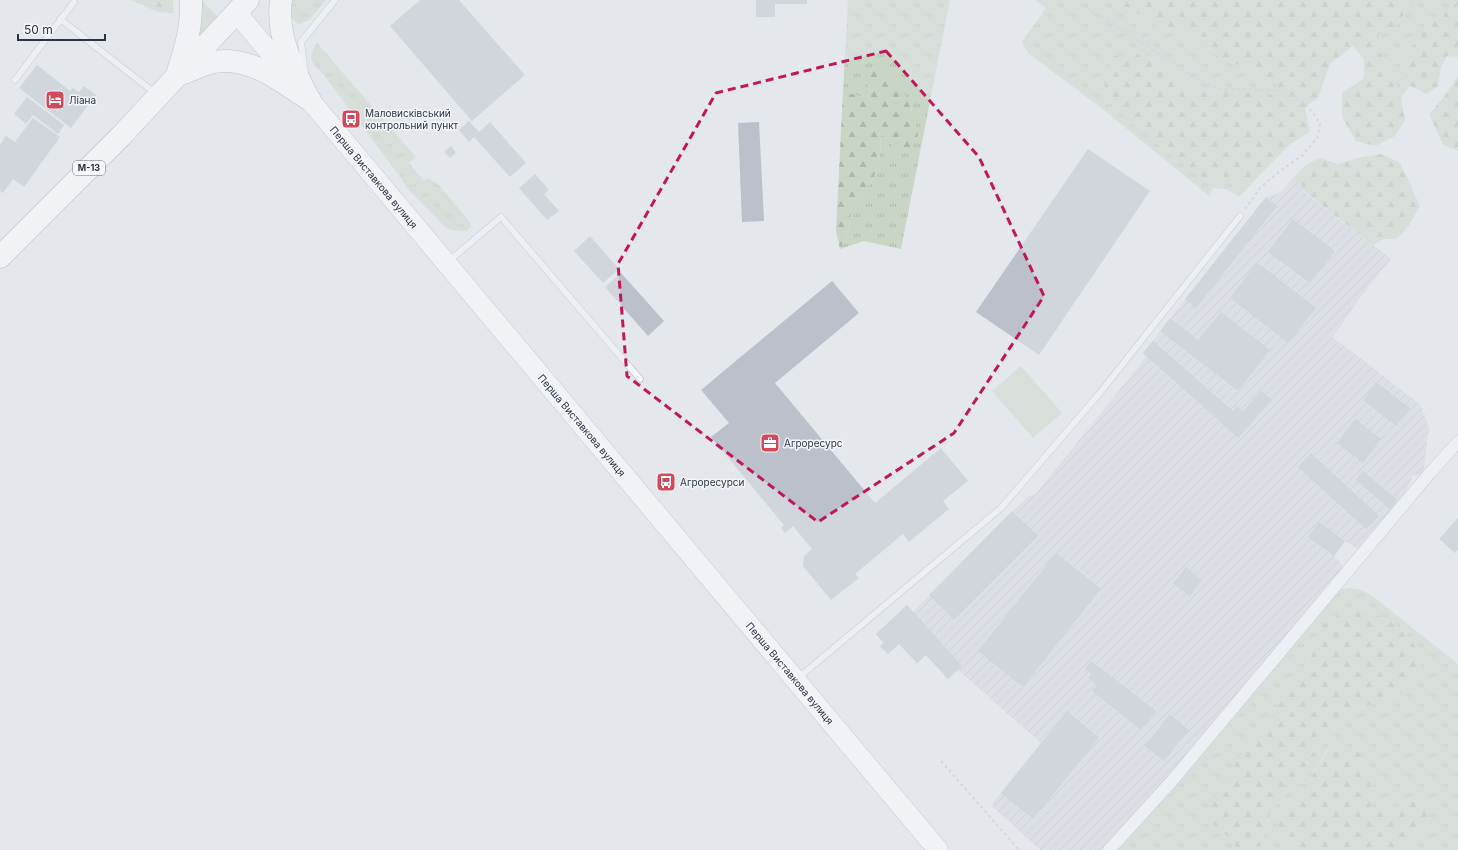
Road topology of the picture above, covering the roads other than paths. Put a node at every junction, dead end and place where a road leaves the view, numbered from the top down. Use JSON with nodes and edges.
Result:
{"nodes":[{"id":1,"x":191,"y":0,"type":"edge"},
{"id":2,"x":281,"y":0,"type":"edge"},
{"id":3,"x":335,"y":0,"type":"edge"},
{"id":4,"x":74,"y":2,"type":"dead end"},
{"id":5,"x":237,"y":4,"type":"edge"},
{"id":6,"x":60,"y":19,"type":"junction"},
{"id":7,"x":177,"y":76,"type":"junction"},
{"id":8,"x":14,"y":80,"type":"dead end"},
{"id":9,"x":159,"y":96,"type":"junction"},
{"id":10,"x":310,"y":100,"type":"junction"},
{"id":11,"x":1240,"y":216,"type":"road end"},
{"id":12,"x":0,"y":257,"type":"edge"},
{"id":13,"x":446,"y":264,"type":"junction"},
{"id":14,"x":640,"y":379,"type":"dead end"},
{"id":15,"x":1458,"y":442,"type":"edge"},
{"id":16,"x":796,"y":680,"type":"junction"},
{"id":17,"x":938,"y":850,"type":"edge"},
{"id":18,"x":1109,"y":850,"type":"edge"}],
"edges":[{"from":1,"to":7,"type":"highway"},
{"from":2,"to":10,"type":"highway"},
{"from":3,"to":10,"type":"lane"},
{"from":4,"to":6,"type":"lane"},
{"from":5,"to":7,"type":"highway","number":"М-13"},
{"from":5,"to":10,"type":"main road","name":"Перша Виставкова вулиця"},
{"from":6,"to":8,"type":"lane"},
{"from":6,"to":9,"type":"lane"},
{"from":7,"to":9,"type":"highway","number":"М-13"},
{"from":7,"to":10,"type":"highway"},
{"from":9,"to":12,"type":"highway","number":"М-13"},
{"from":10,"to":13,"type":"main road","name":"Перша Виставкова вулиця"},
{"from":11,"to":16,"type":"lane"},
{"from":13,"to":14,"type":"lane"},
{"from":13,"to":16,"type":"main road","name":"Перша Виставкова вулиця"},
{"from":15,"to":18,"type":"street"},
{"from":16,"to":17,"type":"main road","name":"Перша Виставкова вулиця"}]}
